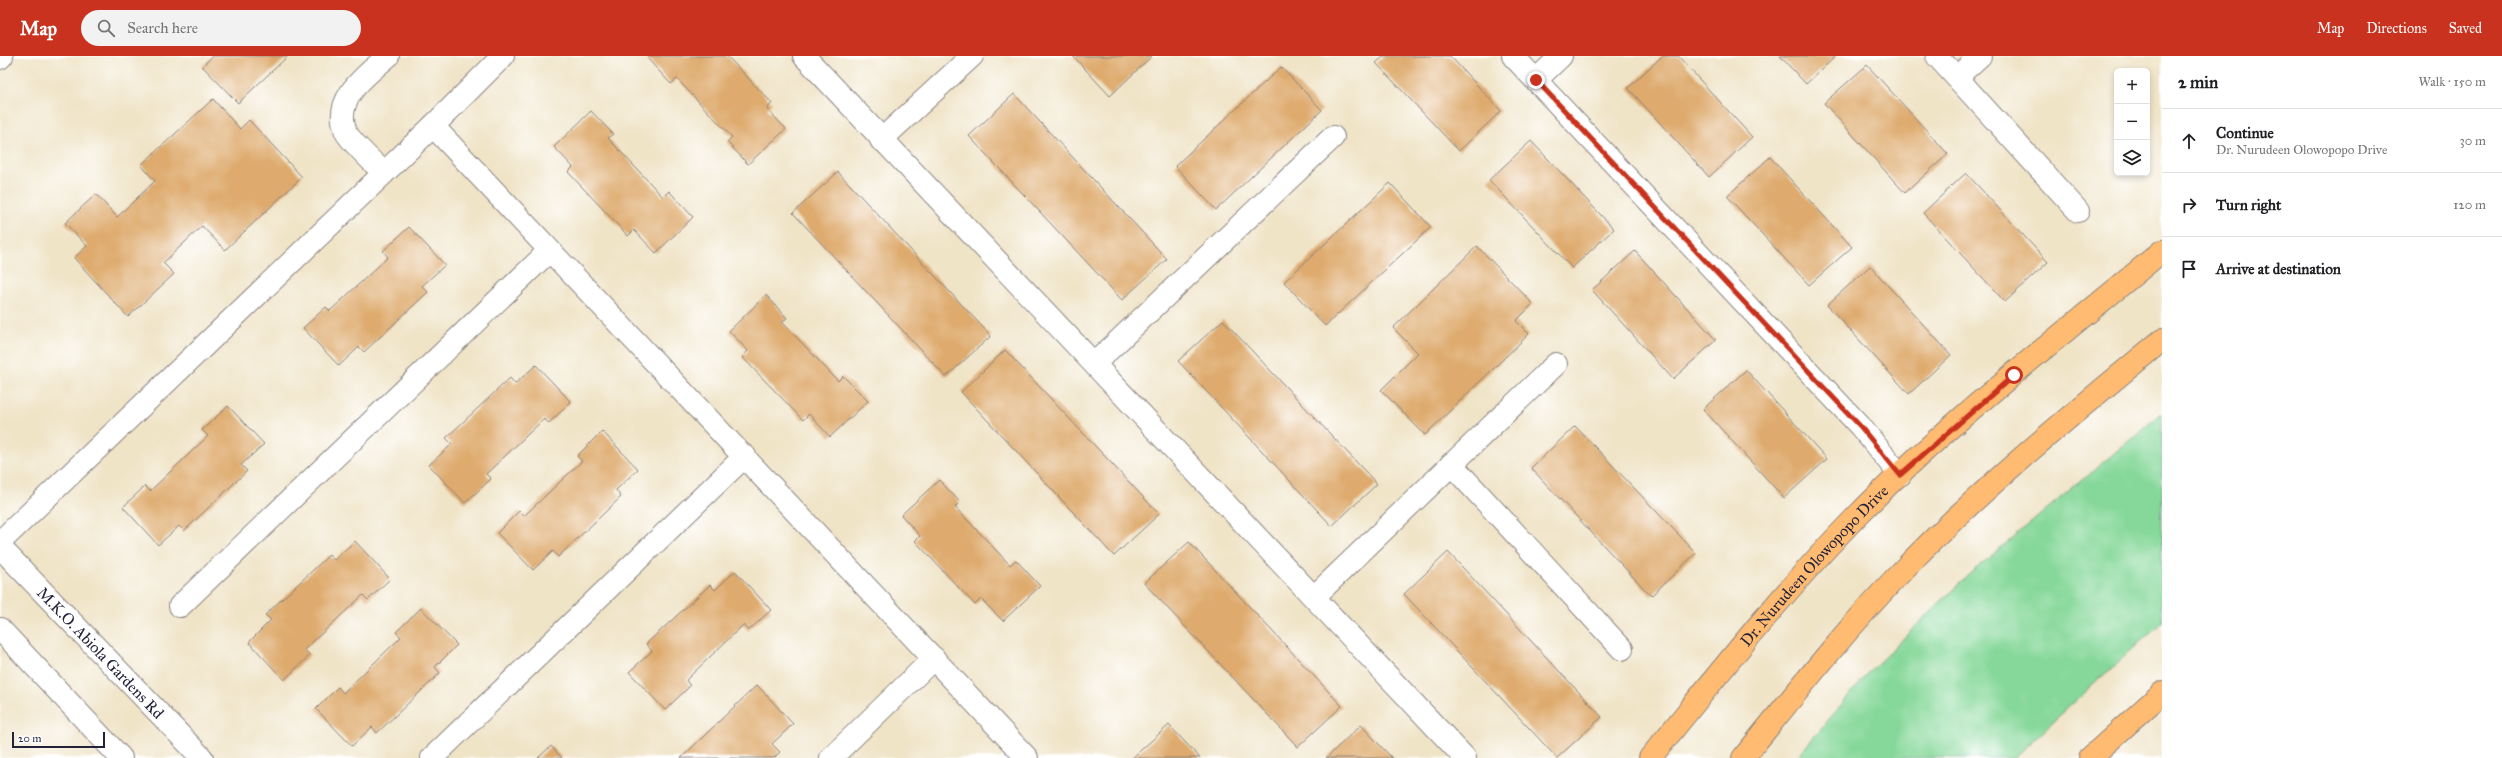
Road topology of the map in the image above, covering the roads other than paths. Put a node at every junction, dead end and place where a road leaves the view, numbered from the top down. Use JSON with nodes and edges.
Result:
{"nodes":[{"id":1,"x":2,"y":56,"type":"edge"},
{"id":2,"x":388,"y":56,"type":"edge"},
{"id":3,"x":503,"y":56,"type":"edge"},
{"id":4,"x":804,"y":56,"type":"edge"},
{"id":5,"x":972,"y":56,"type":"edge"},
{"id":6,"x":1513,"y":56,"type":"edge"},
{"id":7,"x":1561,"y":56,"type":"edge"},
{"id":8,"x":1937,"y":56,"type":"edge"},
{"id":9,"x":1980,"y":56,"type":"edge"},
{"id":10,"x":0,"y":58,"type":"edge"},
{"id":11,"x":1956,"y":77,"type":"junction"},
{"id":12,"x":1536,"y":80,"type":"junction"},
{"id":13,"x":434,"y":126,"type":"junction"},
{"id":14,"x":1333,"y":137,"type":"dead end"},
{"id":15,"x":881,"y":140,"type":"junction"},
{"id":16,"x":384,"y":173,"type":"junction"},
{"id":17,"x":2078,"y":211,"type":"dead end"},
{"id":18,"x":549,"y":251,"type":"junction"},
{"id":19,"x":2162,"y":251,"type":"edge"},
{"id":20,"x":2162,"y":340,"type":"edge"},
{"id":21,"x":1095,"y":363,"type":"junction"},
{"id":22,"x":1556,"y":364,"type":"dead end"},
{"id":23,"x":745,"y":456,"type":"junction"},
{"id":24,"x":1451,"y":464,"type":"junction"},
{"id":25,"x":1900,"y":475,"type":"junction"},
{"id":26,"x":0,"y":542,"type":"edge"},
{"id":27,"x":0,"y":547,"type":"edge"},
{"id":28,"x":1314,"y":597,"type":"junction"},
{"id":29,"x":180,"y":606,"type":"dead end"},
{"id":30,"x":0,"y":629,"type":"edge"},
{"id":31,"x":1622,"y":649,"type":"dead end"},
{"id":32,"x":934,"y":658,"type":"junction"},
{"id":33,"x":2162,"y":693,"type":"edge"},
{"id":34,"x":122,"y":758,"type":"edge"},
{"id":35,"x":202,"y":758,"type":"edge"},
{"id":36,"x":432,"y":758,"type":"edge"},
{"id":37,"x":831,"y":758,"type":"edge"},
{"id":38,"x":1027,"y":758,"type":"edge"},
{"id":39,"x":1465,"y":758,"type":"edge"},
{"id":40,"x":1650,"y":758,"type":"edge"},
{"id":41,"x":1743,"y":758,"type":"edge"},
{"id":42,"x":2090,"y":758,"type":"edge"}],
"edges":[{"from":1,"to":10,"type":"street"},
{"from":2,"to":16,"type":"street"},
{"from":3,"to":13,"type":"street"},
{"from":4,"to":15,"type":"street"},
{"from":5,"to":15,"type":"street"},
{"from":6,"to":12,"type":"street"},
{"from":7,"to":12,"type":"street"},
{"from":8,"to":11,"type":"street"},
{"from":9,"to":11,"type":"street"},
{"from":11,"to":17,"type":"street"},
{"from":12,"to":25,"type":"street"},
{"from":13,"to":16,"type":"street"},
{"from":13,"to":18,"type":"street"},
{"from":14,"to":21,"type":"street"},
{"from":15,"to":21,"type":"street"},
{"from":16,"to":26,"type":"street"},
{"from":18,"to":23,"type":"street"},
{"from":18,"to":29,"type":"street"},
{"from":19,"to":25,"type":"main road","name":"Dr. Nurudeen Olowopopo Drive"},
{"from":20,"to":41,"type":"main road"},
{"from":21,"to":28,"type":"street"},
{"from":22,"to":24,"type":"street"},
{"from":23,"to":32,"type":"street"},
{"from":23,"to":36,"type":"street"},
{"from":24,"to":28,"type":"street"},
{"from":24,"to":31,"type":"street"},
{"from":25,"to":40,"type":"main road","name":"Dr. Nurudeen Olowopopo Drive"},
{"from":27,"to":35,"type":"street","name":"M.K.O. Abiola Gardens Rd"},
{"from":28,"to":39,"type":"street"},
{"from":30,"to":34,"type":"street"},
{"from":32,"to":37,"type":"street"},
{"from":32,"to":38,"type":"street"},
{"from":33,"to":42,"type":"main road"}]}
